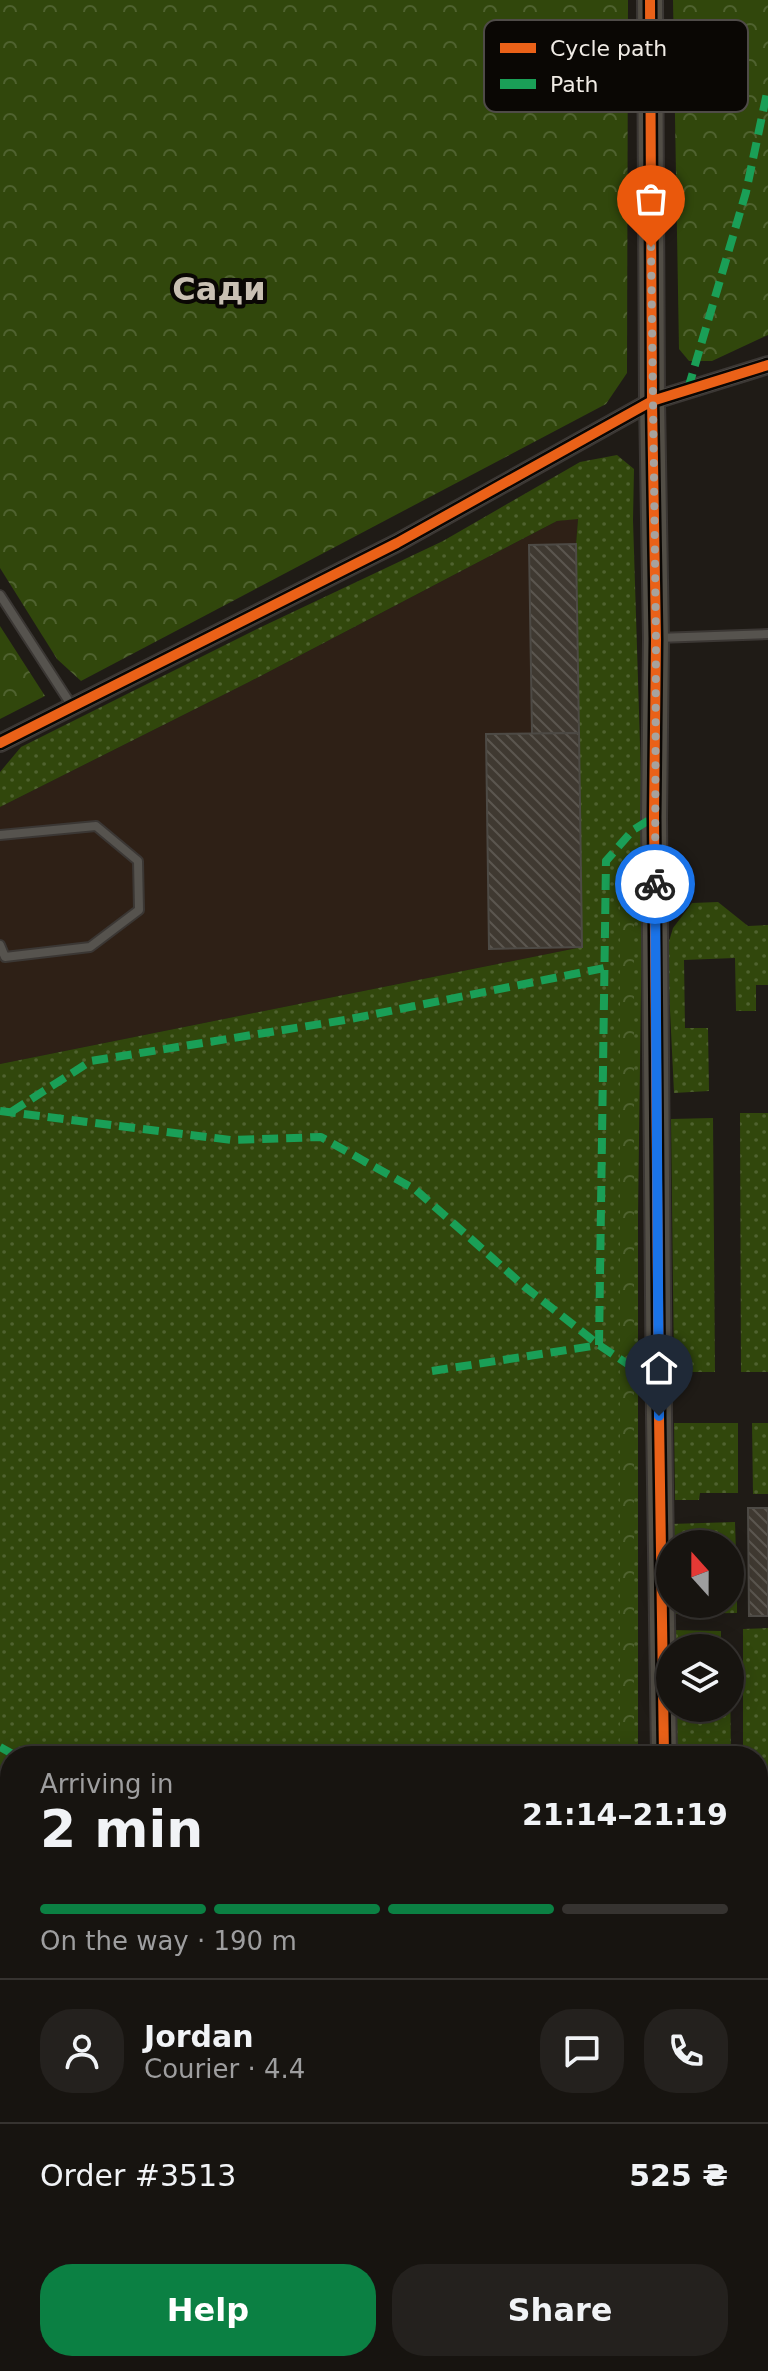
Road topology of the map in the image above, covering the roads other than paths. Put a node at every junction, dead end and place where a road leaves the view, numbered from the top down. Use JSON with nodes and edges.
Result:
{"nodes":[{"id":1,"x":650,"y":0,"type":"edge"},
{"id":2,"x":650,"y":20,"type":"edge"},
{"id":3,"x":651,"y":112,"type":"edge"},
{"id":4,"x":768,"y":365,"type":"edge"},
{"id":5,"x":652,"y":401,"type":"junction"},
{"id":6,"x":0,"y":595,"type":"edge"},
{"id":7,"x":768,"y":634,"type":"edge"},
{"id":8,"x":656,"y":639,"type":"junction"},
{"id":9,"x":72,"y":706,"type":"junction"},
{"id":10,"x":0,"y":743,"type":"edge"},
{"id":11,"x":0,"y":835,"type":"edge"},
{"id":12,"x":0,"y":945,"type":"edge"},
{"id":13,"x":664,"y":1746,"type":"edge"}],
"edges":[{"from":1,"to":2,"type":"street"},
{"from":3,"to":5,"type":"street"},
{"from":4,"to":5,"type":"street"},
{"from":5,"to":8,"type":"street"},
{"from":5,"to":9,"type":"street"},
{"from":6,"to":9,"type":"lane"},
{"from":7,"to":8,"type":"lane"},
{"from":8,"to":13,"type":"street"},
{"from":9,"to":10,"type":"street"},
{"from":11,"to":12,"type":"lane"}]}
